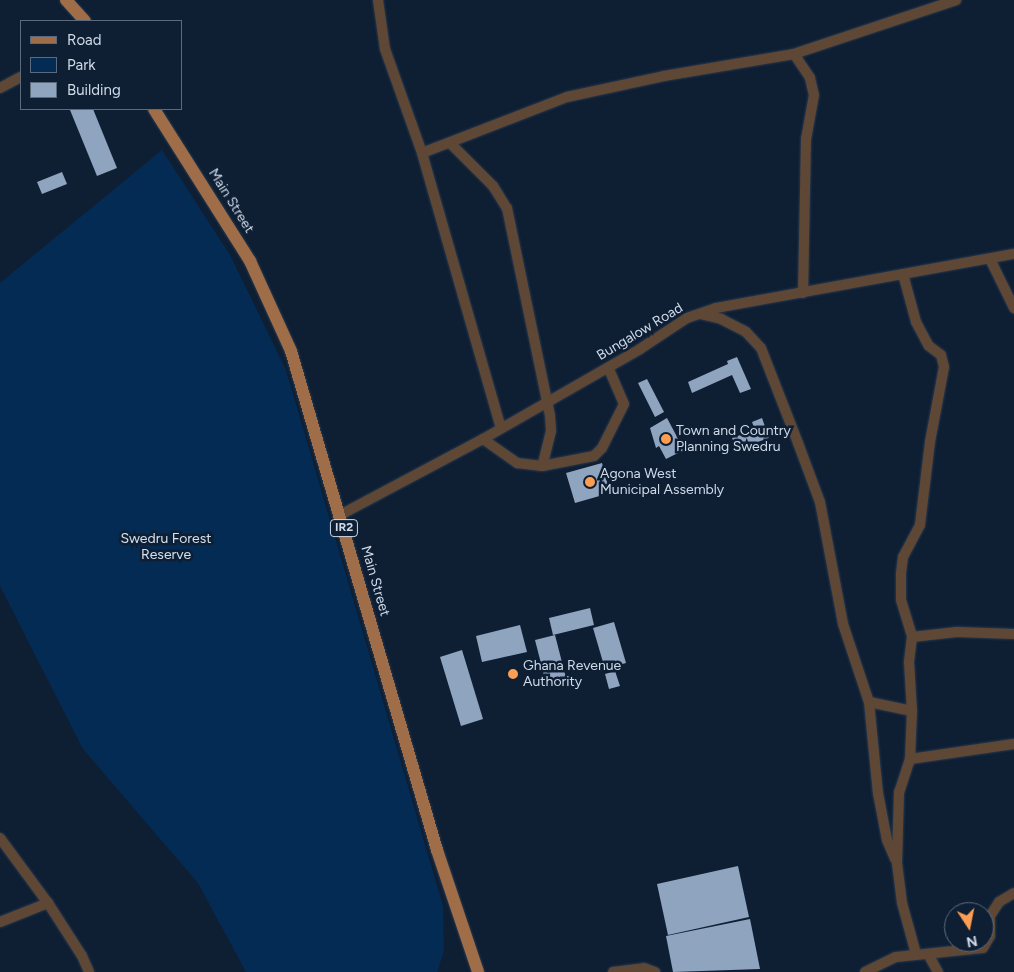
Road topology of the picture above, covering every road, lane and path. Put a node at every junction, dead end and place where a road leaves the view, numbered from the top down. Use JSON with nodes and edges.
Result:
{"nodes":[{"id":1,"x":66,"y":0,"type":"edge"},
{"id":2,"x":378,"y":0,"type":"edge"},
{"id":3,"x":956,"y":0,"type":"edge"},
{"id":4,"x":84,"y":20,"type":"edge"},
{"id":5,"x":794,"y":54,"type":"junction"},
{"id":6,"x":20,"y":78,"type":"edge"},
{"id":7,"x":0,"y":88,"type":"edge"},
{"id":8,"x":155,"y":110,"type":"edge"},
{"id":9,"x":450,"y":143,"type":"junction"},
{"id":10,"x":422,"y":153,"type":"junction"},
{"id":11,"x":1014,"y":254,"type":"edge"},
{"id":12,"x":990,"y":258,"type":"junction"},
{"id":13,"x":903,"y":274,"type":"junction"},
{"id":14,"x":802,"y":293,"type":"junction"},
{"id":15,"x":1014,"y":308,"type":"edge"},
{"id":16,"x":699,"y":314,"type":"junction"},
{"id":17,"x":608,"y":367,"type":"junction"},
{"id":18,"x":547,"y":401,"type":"junction"},
{"id":19,"x":501,"y":428,"type":"junction"},
{"id":20,"x":483,"y":439,"type":"junction"},
{"id":21,"x":542,"y":466,"type":"junction"},
{"id":22,"x":340,"y":515,"type":"junction"},
{"id":23,"x":1014,"y":634,"type":"edge"},
{"id":24,"x":912,"y":637,"type":"junction"},
{"id":25,"x":869,"y":702,"type":"junction"},
{"id":26,"x":912,"y":711,"type":"junction"},
{"id":27,"x":1014,"y":744,"type":"edge"},
{"id":28,"x":910,"y":758,"type":"junction"},
{"id":29,"x":0,"y":838,"type":"edge"},
{"id":30,"x":897,"y":862,"type":"junction"},
{"id":31,"x":1014,"y":894,"type":"edge"},
{"id":32,"x":48,"y":903,"type":"junction"},
{"id":33,"x":0,"y":922,"type":"edge"},
{"id":34,"x":916,"y":954,"type":"junction"},
{"id":35,"x":928,"y":954,"type":"junction"},
{"id":36,"x":89,"y":972,"type":"edge"},
{"id":37,"x":478,"y":972,"type":"edge"},
{"id":38,"x":613,"y":972,"type":"edge"},
{"id":39,"x":656,"y":972,"type":"edge"},
{"id":40,"x":865,"y":972,"type":"edge"},
{"id":41,"x":938,"y":972,"type":"edge"}],
"edges":[{"from":1,"to":4,"type":"main road"},
{"from":2,"to":10,"type":"street"},
{"from":3,"to":5,"type":"street"},
{"from":5,"to":9,"type":"street"},
{"from":5,"to":14,"type":"street"},
{"from":6,"to":7,"type":"street"},
{"from":8,"to":22,"type":"main road","name":"Main Street","number":"IR2"},
{"from":9,"to":10,"type":"street"},
{"from":9,"to":18,"type":"street"},
{"from":10,"to":19,"type":"street"},
{"from":11,"to":12,"type":"street","name":"Bungalow Road"},
{"from":12,"to":13,"type":"street","name":"Bungalow Road"},
{"from":12,"to":15,"type":"street"},
{"from":13,"to":14,"type":"street","name":"Bungalow Road"},
{"from":13,"to":24,"type":"street"},
{"from":14,"to":16,"type":"street","name":"Bungalow Road"},
{"from":16,"to":17,"type":"street","name":"Bungalow Road"},
{"from":16,"to":25,"type":"street"},
{"from":17,"to":18,"type":"street","name":"Bungalow Road"},
{"from":17,"to":21,"type":"street"},
{"from":18,"to":19,"type":"street","name":"Bungalow Road"},
{"from":18,"to":21,"type":"street"},
{"from":19,"to":20,"type":"street","name":"Bungalow Road"},
{"from":20,"to":21,"type":"street"},
{"from":20,"to":22,"type":"street","name":"Bungalow Road"},
{"from":22,"to":37,"type":"main road","name":"Main Street","number":"IR2"},
{"from":23,"to":24,"type":"street"},
{"from":24,"to":26,"type":"street"},
{"from":25,"to":26,"type":"street"},
{"from":25,"to":30,"type":"street"},
{"from":26,"to":28,"type":"street"},
{"from":27,"to":28,"type":"street"},
{"from":28,"to":30,"type":"street"},
{"from":29,"to":32,"type":"street"},
{"from":30,"to":34,"type":"street"},
{"from":31,"to":35,"type":"street"},
{"from":32,"to":33,"type":"street"},
{"from":32,"to":36,"type":"street"},
{"from":34,"to":35,"type":"street"},
{"from":34,"to":40,"type":"street"},
{"from":35,"to":41,"type":"street"},
{"from":38,"to":39,"type":"street"}]}
